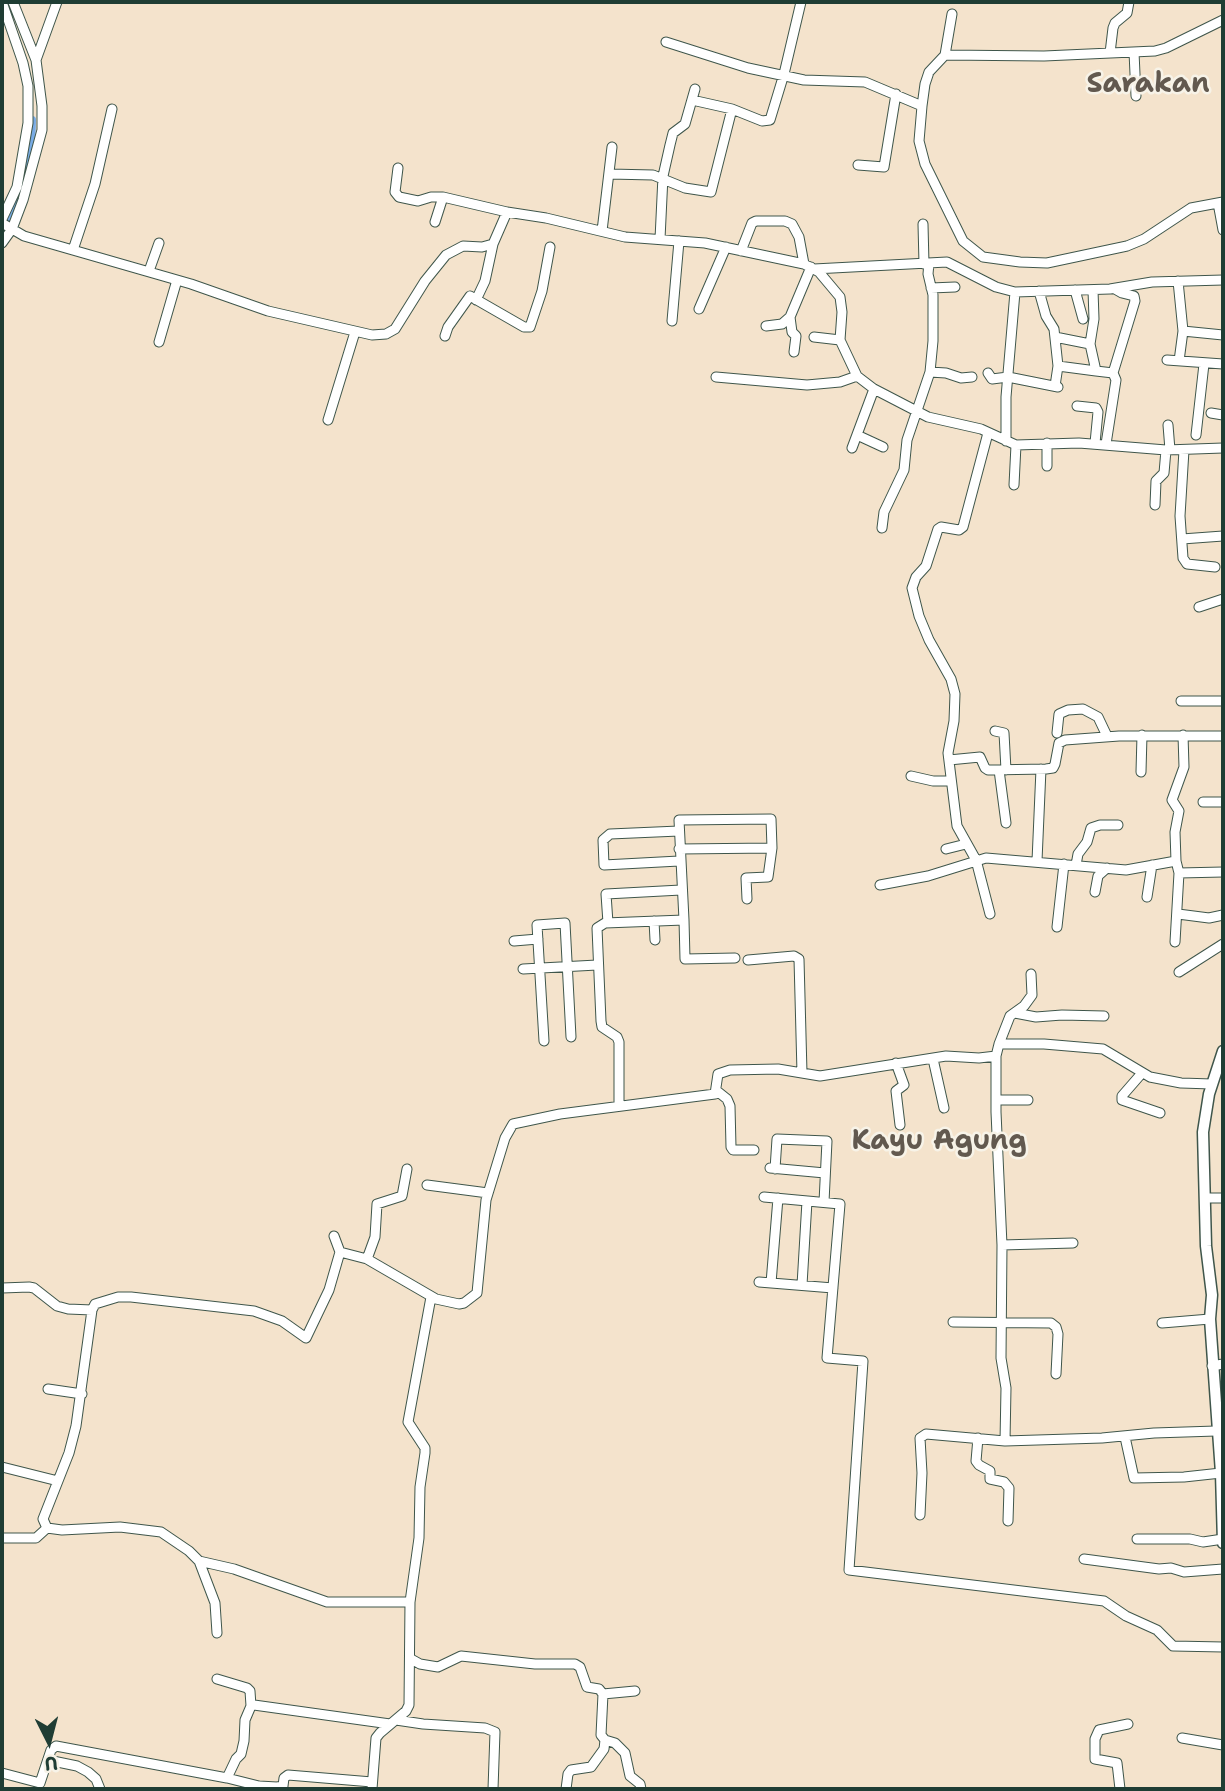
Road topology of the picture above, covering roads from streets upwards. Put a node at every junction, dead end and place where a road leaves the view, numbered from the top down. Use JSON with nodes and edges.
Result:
{"nodes":[{"id":1,"x":2,"y":2,"type":"edge"},
{"id":2,"x":13,"y":2,"type":"edge"},
{"id":3,"x":57,"y":2,"type":"edge"},
{"id":4,"x":801,"y":2,"type":"edge"},
{"id":5,"x":1129,"y":2,"type":"edge"},
{"id":6,"x":4,"y":15,"type":"edge"},
{"id":7,"x":952,"y":15,"type":"dead end"},
{"id":8,"x":1223,"y":20,"type":"edge"},
{"id":9,"x":666,"y":42,"type":"dead end"},
{"id":10,"x":1134,"y":52,"type":"junction"},
{"id":11,"x":1110,"y":53,"type":"junction"},
{"id":12,"x":945,"y":55,"type":"junction"},
{"id":13,"x":36,"y":60,"type":"junction"},
{"id":14,"x":785,"y":74,"type":"junction"},
{"id":15,"x":695,"y":89,"type":"dead end"},
{"id":16,"x":896,"y":94,"type":"junction"},
{"id":17,"x":1136,"y":96,"type":"dead end"},
{"id":18,"x":692,"y":100,"type":"junction"},
{"id":19,"x":922,"y":106,"type":"junction"},
{"id":20,"x":112,"y":109,"type":"dead end"},
{"id":21,"x":732,"y":110,"type":"junction"},
{"id":22,"x":612,"y":147,"type":"dead end"},
{"id":23,"x":858,"y":165,"type":"dead end"},
{"id":24,"x":398,"y":168,"type":"dead end"},
{"id":25,"x":610,"y":174,"type":"junction"},
{"id":26,"x":663,"y":180,"type":"junction"},
{"id":27,"x":443,"y":197,"type":"junction"},
{"id":28,"x":1221,"y":202,"type":"edge"},
{"id":29,"x":508,"y":212,"type":"junction"},
{"id":30,"x":435,"y":222,"type":"dead end"},
{"id":31,"x":5,"y":224,"type":"edge"},
{"id":32,"x":923,"y":224,"type":"dead end"},
{"id":33,"x":1223,"y":230,"type":"edge"},
{"id":34,"x":602,"y":231,"type":"junction"},
{"id":35,"x":660,"y":239,"type":"junction"},
{"id":36,"x":679,"y":241,"type":"junction"},
{"id":37,"x":2,"y":243,"type":"edge"},
{"id":38,"x":159,"y":243,"type":"dead end"},
{"id":39,"x":493,"y":244,"type":"junction"},
{"id":40,"x":550,"y":247,"type":"dead end"},
{"id":41,"x":726,"y":247,"type":"junction"},
{"id":42,"x":73,"y":250,"type":"junction"},
{"id":43,"x":741,"y":251,"type":"junction"},
{"id":44,"x":926,"y":263,"type":"junction"},
{"id":45,"x":810,"y":267,"type":"junction"},
{"id":46,"x":149,"y":271,"type":"junction"},
{"id":47,"x":177,"y":280,"type":"junction"},
{"id":48,"x":1223,"y":280,"type":"edge"},
{"id":49,"x":1178,"y":281,"type":"junction"},
{"id":50,"x":955,"y":287,"type":"dead end"},
{"id":51,"x":931,"y":288,"type":"junction"},
{"id":52,"x":1115,"y":289,"type":"junction"},
{"id":53,"x":1075,"y":290,"type":"junction"},
{"id":54,"x":1093,"y":290,"type":"junction"},
{"id":55,"x":1040,"y":291,"type":"junction"},
{"id":56,"x":1015,"y":292,"type":"junction"},
{"id":57,"x":476,"y":300,"type":"junction"},
{"id":58,"x":699,"y":309,"type":"dead end"},
{"id":59,"x":790,"y":317,"type":"junction"},
{"id":60,"x":1083,"y":319,"type":"dead end"},
{"id":61,"x":672,"y":321,"type":"dead end"},
{"id":62,"x":766,"y":326,"type":"dead end"},
{"id":63,"x":1183,"y":331,"type":"junction"},
{"id":64,"x":355,"y":332,"type":"junction"},
{"id":65,"x":1223,"y":335,"type":"edge"},
{"id":66,"x":445,"y":336,"type":"dead end"},
{"id":67,"x":814,"y":337,"type":"dead end"},
{"id":68,"x":1055,"y":337,"type":"junction"},
{"id":69,"x":840,"y":340,"type":"junction"},
{"id":70,"x":159,"y":342,"type":"dead end"},
{"id":71,"x":1090,"y":344,"type":"junction"},
{"id":72,"x":794,"y":352,"type":"dead end"},
{"id":73,"x":1167,"y":360,"type":"dead end"},
{"id":74,"x":1179,"y":361,"type":"junction"},
{"id":75,"x":1204,"y":364,"type":"junction"},
{"id":76,"x":1223,"y":364,"type":"edge"},
{"id":77,"x":1058,"y":366,"type":"junction"},
{"id":78,"x":930,"y":372,"type":"junction"},
{"id":79,"x":1096,"y":372,"type":"junction"},
{"id":80,"x":988,"y":373,"type":"dead end"},
{"id":81,"x":1113,"y":373,"type":"junction"},
{"id":82,"x":857,"y":376,"type":"junction"},
{"id":83,"x":716,"y":377,"type":"dead end"},
{"id":84,"x":972,"y":377,"type":"dead end"},
{"id":85,"x":1008,"y":377,"type":"junction"},
{"id":86,"x":874,"y":389,"type":"junction"},
{"id":87,"x":1077,"y":406,"type":"dead end"},
{"id":88,"x":917,"y":412,"type":"junction"},
{"id":89,"x":1211,"y":413,"type":"dead end"},
{"id":90,"x":1223,"y":415,"type":"edge"},
{"id":91,"x":328,"y":421,"type":"dead end"},
{"id":92,"x":1168,"y":425,"type":"dead end"},
{"id":93,"x":988,"y":433,"type":"junction"},
{"id":94,"x":857,"y":435,"type":"junction"},
{"id":95,"x":1196,"y":435,"type":"dead end"},
{"id":96,"x":1006,"y":441,"type":"junction"},
{"id":97,"x":1047,"y":443,"type":"junction"},
{"id":98,"x":1095,"y":443,"type":"junction"},
{"id":99,"x":1106,"y":444,"type":"junction"},
{"id":100,"x":1016,"y":445,"type":"junction"},
{"id":101,"x":883,"y":447,"type":"dead end"},
{"id":102,"x":852,"y":448,"type":"dead end"},
{"id":103,"x":1223,"y":448,"type":"edge"},
{"id":104,"x":1168,"y":450,"type":"junction"},
{"id":105,"x":1184,"y":450,"type":"junction"},
{"id":106,"x":1047,"y":466,"type":"dead end"},
{"id":107,"x":1014,"y":485,"type":"dead end"},
{"id":108,"x":1155,"y":505,"type":"dead end"},
{"id":109,"x":882,"y":528,"type":"dead end"},
{"id":110,"x":1223,"y":536,"type":"edge"},
{"id":111,"x":1182,"y":539,"type":"junction"},
{"id":112,"x":1215,"y":566,"type":"dead end"},
{"id":113,"x":1223,"y":598,"type":"edge"},
{"id":114,"x":1199,"y":607,"type":"dead end"},
{"id":115,"x":1181,"y":701,"type":"dead end"},
{"id":116,"x":1223,"y":701,"type":"edge"},
{"id":117,"x":995,"y":731,"type":"dead end"},
{"id":118,"x":1057,"y":733,"type":"dead end"},
{"id":119,"x":1142,"y":735,"type":"junction"},
{"id":120,"x":1183,"y":735,"type":"junction"},
{"id":121,"x":1107,"y":736,"type":"junction"},
{"id":122,"x":1223,"y":736,"type":"edge"},
{"id":123,"x":948,"y":760,"type":"junction"},
{"id":124,"x":1041,"y":769,"type":"junction"},
{"id":125,"x":1002,"y":770,"type":"junction"},
{"id":126,"x":1141,"y":772,"type":"dead end"},
{"id":127,"x":911,"y":776,"type":"dead end"},
{"id":128,"x":951,"y":780,"type":"junction"},
{"id":129,"x":1203,"y":802,"type":"dead end"},
{"id":130,"x":1223,"y":802,"type":"edge"},
{"id":131,"x":1006,"y":823,"type":"dead end"},
{"id":132,"x":1118,"y":825,"type":"dead end"},
{"id":133,"x":679,"y":831,"type":"junction"},
{"id":134,"x":966,"y":844,"type":"junction"},
{"id":135,"x":772,"y":848,"type":"junction"},
{"id":136,"x":680,"y":849,"type":"junction"},
{"id":137,"x":946,"y":849,"type":"dead end"},
{"id":138,"x":679,"y":860,"type":"junction"},
{"id":139,"x":976,"y":860,"type":"junction"},
{"id":140,"x":1037,"y":861,"type":"junction"},
{"id":141,"x":1176,"y":861,"type":"junction"},
{"id":142,"x":1064,"y":864,"type":"junction"},
{"id":143,"x":1076,"y":865,"type":"junction"},
{"id":144,"x":1152,"y":865,"type":"junction"},
{"id":145,"x":1107,"y":868,"type":"junction"},
{"id":146,"x":1223,"y":872,"type":"edge"},
{"id":147,"x":1179,"y":873,"type":"junction"},
{"id":148,"x":880,"y":885,"type":"dead end"},
{"id":149,"x":681,"y":890,"type":"junction"},
{"id":150,"x":1095,"y":892,"type":"dead end"},
{"id":151,"x":1147,"y":897,"type":"dead end"},
{"id":152,"x":747,"y":900,"type":"dead end"},
{"id":153,"x":990,"y":914,"type":"dead end"},
{"id":154,"x":1178,"y":914,"type":"junction"},
{"id":155,"x":1223,"y":915,"type":"edge"},
{"id":156,"x":684,"y":920,"type":"junction"},
{"id":157,"x":654,"y":921,"type":"junction"},
{"id":158,"x":608,"y":923,"type":"junction"},
{"id":159,"x":1057,"y":927,"type":"dead end"},
{"id":160,"x":538,"y":939,"type":"junction"},
{"id":161,"x":514,"y":940,"type":"dead end"},
{"id":162,"x":655,"y":940,"type":"dead end"},
{"id":163,"x":1175,"y":943,"type":"dead end"},
{"id":164,"x":1223,"y":944,"type":"edge"},
{"id":165,"x":735,"y":958,"type":"dead end"},
{"id":166,"x":748,"y":961,"type":"dead end"},
{"id":167,"x":597,"y":965,"type":"junction"},
{"id":168,"x":567,"y":967,"type":"junction"},
{"id":169,"x":540,"y":968,"type":"junction"},
{"id":170,"x":523,"y":970,"type":"dead end"},
{"id":171,"x":1179,"y":972,"type":"dead end"},
{"id":172,"x":1031,"y":974,"type":"dead end"},
{"id":173,"x":1015,"y":1013,"type":"junction"},
{"id":174,"x":1104,"y":1016,"type":"dead end"},
{"id":175,"x":571,"y":1037,"type":"dead end"},
{"id":176,"x":544,"y":1041,"type":"dead end"},
{"id":177,"x":999,"y":1044,"type":"junction"},
{"id":178,"x":1223,"y":1051,"type":"edge"},
{"id":179,"x":996,"y":1056,"type":"junction"},
{"id":180,"x":933,"y":1059,"type":"junction"},
{"id":181,"x":896,"y":1063,"type":"junction"},
{"id":182,"x":802,"y":1073,"type":"junction"},
{"id":183,"x":1142,"y":1073,"type":"junction"},
{"id":184,"x":1212,"y":1084,"type":"junction"},
{"id":185,"x":717,"y":1091,"type":"junction"},
{"id":186,"x":997,"y":1100,"type":"junction"},
{"id":187,"x":1028,"y":1100,"type":"dead end"},
{"id":188,"x":619,"y":1105,"type":"junction"},
{"id":189,"x":944,"y":1108,"type":"dead end"},
{"id":190,"x":1160,"y":1113,"type":"dead end"},
{"id":191,"x":900,"y":1125,"type":"dead end"},
{"id":192,"x":754,"y":1150,"type":"dead end"},
{"id":193,"x":407,"y":1170,"type":"dead end"},
{"id":194,"x":825,"y":1173,"type":"junction"},
{"id":195,"x":427,"y":1185,"type":"dead end"},
{"id":196,"x":488,"y":1193,"type":"junction"},
{"id":197,"x":764,"y":1197,"type":"dead end"},
{"id":198,"x":778,"y":1198,"type":"junction"},
{"id":199,"x":1205,"y":1198,"type":"junction"},
{"id":200,"x":1223,"y":1198,"type":"edge"},
{"id":201,"x":807,"y":1201,"type":"junction"},
{"id":202,"x":824,"y":1202,"type":"junction"},
{"id":203,"x":334,"y":1236,"type":"dead end"},
{"id":204,"x":1073,"y":1242,"type":"dead end"},
{"id":205,"x":1002,"y":1245,"type":"junction"},
{"id":206,"x":340,"y":1252,"type":"junction"},
{"id":207,"x":367,"y":1259,"type":"junction"},
{"id":208,"x":759,"y":1282,"type":"dead end"},
{"id":209,"x":771,"y":1283,"type":"junction"},
{"id":210,"x":802,"y":1285,"type":"junction"},
{"id":211,"x":2,"y":1288,"type":"edge"},
{"id":212,"x":833,"y":1288,"type":"junction"},
{"id":213,"x":1218,"y":1295,"type":"edge"},
{"id":214,"x":431,"y":1297,"type":"junction"},
{"id":215,"x":92,"y":1310,"type":"junction"},
{"id":216,"x":1210,"y":1319,"type":"junction"},
{"id":217,"x":953,"y":1322,"type":"dead end"},
{"id":218,"x":1002,"y":1323,"type":"junction"},
{"id":219,"x":1162,"y":1323,"type":"dead end"},
{"id":220,"x":1218,"y":1365,"type":"edge"},
{"id":221,"x":1056,"y":1374,"type":"dead end"},
{"id":222,"x":48,"y":1389,"type":"dead end"},
{"id":223,"x":82,"y":1394,"type":"junction"},
{"id":224,"x":1219,"y":1406,"type":"edge"},
{"id":225,"x":1216,"y":1431,"type":"junction"},
{"id":226,"x":1125,"y":1437,"type":"junction"},
{"id":227,"x":978,"y":1438,"type":"junction"},
{"id":228,"x":1005,"y":1441,"type":"junction"},
{"id":229,"x":1221,"y":1466,"type":"edge"},
{"id":230,"x":2,"y":1467,"type":"edge"},
{"id":231,"x":58,"y":1481,"type":"junction"},
{"id":232,"x":920,"y":1515,"type":"dead end"},
{"id":233,"x":1008,"y":1521,"type":"dead end"},
{"id":234,"x":47,"y":1528,"type":"junction"},
{"id":235,"x":2,"y":1538,"type":"edge"},
{"id":236,"x":1137,"y":1539,"type":"dead end"},
{"id":237,"x":1223,"y":1541,"type":"edge"},
{"id":238,"x":1084,"y":1559,"type":"dead end"},
{"id":239,"x":199,"y":1561,"type":"junction"},
{"id":240,"x":1223,"y":1569,"type":"edge"},
{"id":241,"x":410,"y":1602,"type":"junction"},
{"id":242,"x":217,"y":1633,"type":"dead end"},
{"id":243,"x":1223,"y":1647,"type":"edge"},
{"id":244,"x":411,"y":1659,"type":"junction"},
{"id":245,"x":217,"y":1679,"type":"dead end"},
{"id":246,"x":635,"y":1691,"type":"dead end"},
{"id":247,"x":603,"y":1695,"type":"junction"},
{"id":248,"x":251,"y":1706,"type":"junction"},
{"id":249,"x":393,"y":1722,"type":"junction"},
{"id":250,"x":1128,"y":1724,"type":"dead end"},
{"id":251,"x":1182,"y":1738,"type":"dead end"},
{"id":252,"x":605,"y":1740,"type":"junction"},
{"id":253,"x":1223,"y":1745,"type":"edge"},
{"id":254,"x":48,"y":1760,"type":"junction"},
{"id":255,"x":2,"y":1773,"type":"edge"},
{"id":256,"x":227,"y":1778,"type":"junction"},
{"id":257,"x":372,"y":1786,"type":"edge"},
{"id":258,"x":282,"y":1788,"type":"edge"},
{"id":259,"x":100,"y":1789,"type":"edge"},
{"id":260,"x":493,"y":1789,"type":"edge"},
{"id":261,"x":566,"y":1789,"type":"edge"},
{"id":262,"x":641,"y":1789,"type":"edge"},
{"id":263,"x":1120,"y":1789,"type":"edge"}],
"edges":[{"from":1,"to":6,"type":"street"},
{"from":2,"to":13,"type":"street"},
{"from":3,"to":13,"type":"street"},
{"from":4,"to":14,"type":"street"},
{"from":5,"to":11,"type":"street"},
{"from":6,"to":31,"type":"street"},
{"from":7,"to":12,"type":"street"},
{"from":8,"to":10,"type":"street"},
{"from":9,"to":14,"type":"street"},
{"from":10,"to":11,"type":"street"},
{"from":10,"to":17,"type":"street"},
{"from":11,"to":12,"type":"street"},
{"from":12,"to":19,"type":"street"},
{"from":13,"to":31,"type":"street"},
{"from":14,"to":16,"type":"street"},
{"from":14,"to":21,"type":"street"},
{"from":15,"to":18,"type":"street"},
{"from":16,"to":19,"type":"street"},
{"from":16,"to":23,"type":"street"},
{"from":18,"to":21,"type":"street"},
{"from":18,"to":26,"type":"street"},
{"from":19,"to":28,"type":"street"},
{"from":20,"to":42,"type":"street"},
{"from":21,"to":26,"type":"street"},
{"from":22,"to":25,"type":"street"},
{"from":24,"to":27,"type":"street"},
{"from":25,"to":26,"type":"street"},
{"from":25,"to":34,"type":"street"},
{"from":26,"to":35,"type":"street"},
{"from":27,"to":29,"type":"street"},
{"from":27,"to":30,"type":"street"},
{"from":28,"to":33,"type":"street"},
{"from":29,"to":34,"type":"street"},
{"from":29,"to":39,"type":"street"},
{"from":31,"to":37,"type":"street"},
{"from":31,"to":42,"type":"street"},
{"from":32,"to":44,"type":"street"},
{"from":34,"to":35,"type":"street"},
{"from":35,"to":36,"type":"street"},
{"from":36,"to":41,"type":"street"},
{"from":36,"to":61,"type":"street"},
{"from":38,"to":46,"type":"street"},
{"from":39,"to":57,"type":"street"},
{"from":39,"to":64,"type":"street"},
{"from":40,"to":57,"type":"street"},
{"from":41,"to":43,"type":"street"},
{"from":41,"to":58,"type":"street"},
{"from":42,"to":46,"type":"street"},
{"from":43,"to":45,"type":"street"},
{"from":43,"to":45,"type":"street"},
{"from":44,"to":45,"type":"street"},
{"from":44,"to":51,"type":"street"},
{"from":44,"to":56,"type":"street"},
{"from":45,"to":59,"type":"street"},
{"from":45,"to":69,"type":"street"},
{"from":46,"to":47,"type":"street"},
{"from":47,"to":64,"type":"street"},
{"from":47,"to":70,"type":"street"},
{"from":48,"to":49,"type":"street"},
{"from":49,"to":52,"type":"street"},
{"from":49,"to":63,"type":"street"},
{"from":50,"to":51,"type":"street"},
{"from":51,"to":78,"type":"street"},
{"from":52,"to":54,"type":"street"},
{"from":52,"to":81,"type":"street"},
{"from":53,"to":54,"type":"street"},
{"from":53,"to":55,"type":"street"},
{"from":53,"to":60,"type":"street"},
{"from":54,"to":71,"type":"street"},
{"from":55,"to":56,"type":"street"},
{"from":55,"to":68,"type":"street"},
{"from":56,"to":85,"type":"street"},
{"from":57,"to":66,"type":"street"},
{"from":59,"to":62,"type":"street"},
{"from":59,"to":72,"type":"street"},
{"from":63,"to":65,"type":"street"},
{"from":63,"to":74,"type":"street"},
{"from":64,"to":91,"type":"street"},
{"from":67,"to":69,"type":"street"},
{"from":68,"to":71,"type":"street"},
{"from":68,"to":77,"type":"street"},
{"from":69,"to":82,"type":"street"},
{"from":71,"to":79,"type":"street"},
{"from":73,"to":74,"type":"street"},
{"from":74,"to":75,"type":"street"},
{"from":75,"to":76,"type":"street"},
{"from":75,"to":95,"type":"street"},
{"from":77,"to":79,"type":"street"},
{"from":77,"to":85,"type":"street"},
{"from":78,"to":84,"type":"street"},
{"from":78,"to":88,"type":"street"},
{"from":79,"to":81,"type":"street"},
{"from":80,"to":85,"type":"street"},
{"from":81,"to":99,"type":"street"},
{"from":82,"to":83,"type":"street"},
{"from":82,"to":86,"type":"street"},
{"from":85,"to":96,"type":"street"},
{"from":86,"to":88,"type":"street"},
{"from":86,"to":94,"type":"street"},
{"from":87,"to":98,"type":"street"},
{"from":88,"to":93,"type":"street"},
{"from":88,"to":109,"type":"street"},
{"from":89,"to":90,"type":"street"},
{"from":92,"to":104,"type":"street"},
{"from":93,"to":96,"type":"street"},
{"from":93,"to":123,"type":"street"},
{"from":94,"to":101,"type":"street"},
{"from":94,"to":102,"type":"street"},
{"from":96,"to":100,"type":"street"},
{"from":97,"to":98,"type":"street"},
{"from":97,"to":100,"type":"street"},
{"from":97,"to":106,"type":"street"},
{"from":98,"to":99,"type":"street"},
{"from":99,"to":104,"type":"street"},
{"from":100,"to":107,"type":"street"},
{"from":103,"to":105,"type":"street"},
{"from":104,"to":105,"type":"street"},
{"from":104,"to":108,"type":"street"},
{"from":105,"to":111,"type":"street"},
{"from":110,"to":111,"type":"street"},
{"from":111,"to":112,"type":"street"},
{"from":113,"to":114,"type":"street"},
{"from":115,"to":116,"type":"street"},
{"from":117,"to":125,"type":"street"},
{"from":118,"to":121,"type":"street"},
{"from":119,"to":120,"type":"street"},
{"from":119,"to":121,"type":"street"},
{"from":119,"to":126,"type":"street"},
{"from":120,"to":122,"type":"street"},
{"from":120,"to":141,"type":"street"},
{"from":121,"to":124,"type":"street"},
{"from":123,"to":125,"type":"street"},
{"from":123,"to":128,"type":"street"},
{"from":124,"to":125,"type":"street"},
{"from":124,"to":140,"type":"street"},
{"from":125,"to":131,"type":"street"},
{"from":127,"to":128,"type":"street"},
{"from":128,"to":134,"type":"street"},
{"from":129,"to":130,"type":"street"},
{"from":132,"to":143,"type":"street"},
{"from":133,"to":135,"type":"street"},
{"from":133,"to":136,"type":"street"},
{"from":133,"to":138,"type":"street"},
{"from":134,"to":137,"type":"street"},
{"from":134,"to":139,"type":"street"},
{"from":135,"to":136,"type":"street"},
{"from":135,"to":152,"type":"street"},
{"from":136,"to":138,"type":"street"},
{"from":138,"to":149,"type":"street"},
{"from":139,"to":140,"type":"street"},
{"from":139,"to":148,"type":"street"},
{"from":139,"to":153,"type":"street"},
{"from":140,"to":142,"type":"street"},
{"from":141,"to":144,"type":"street"},
{"from":141,"to":147,"type":"street"},
{"from":142,"to":143,"type":"street"},
{"from":142,"to":159,"type":"street"},
{"from":143,"to":145,"type":"street"},
{"from":144,"to":145,"type":"street"},
{"from":144,"to":151,"type":"street"},
{"from":145,"to":150,"type":"street"},
{"from":146,"to":147,"type":"street"},
{"from":147,"to":154,"type":"street"},
{"from":149,"to":156,"type":"street"},
{"from":149,"to":158,"type":"street"},
{"from":154,"to":155,"type":"street"},
{"from":154,"to":163,"type":"street"},
{"from":156,"to":157,"type":"street"},
{"from":156,"to":165,"type":"street"},
{"from":157,"to":158,"type":"street"},
{"from":157,"to":162,"type":"street"},
{"from":158,"to":167,"type":"street"},
{"from":160,"to":161,"type":"street"},
{"from":160,"to":168,"type":"street"},
{"from":160,"to":169,"type":"street"},
{"from":164,"to":171,"type":"street"},
{"from":166,"to":182,"type":"street"},
{"from":167,"to":168,"type":"street"},
{"from":167,"to":188,"type":"street"},
{"from":168,"to":169,"type":"street"},
{"from":168,"to":175,"type":"street"},
{"from":169,"to":170,"type":"street"},
{"from":169,"to":176,"type":"street"},
{"from":172,"to":173,"type":"street"},
{"from":173,"to":174,"type":"street"},
{"from":173,"to":177,"type":"street"},
{"from":177,"to":179,"type":"street"},
{"from":177,"to":183,"type":"street"},
{"from":178,"to":184,"type":"street"},
{"from":179,"to":180,"type":"street"},
{"from":179,"to":186,"type":"street"},
{"from":180,"to":181,"type":"street"},
{"from":180,"to":189,"type":"street"},
{"from":181,"to":182,"type":"street"},
{"from":181,"to":191,"type":"street"},
{"from":182,"to":185,"type":"street"},
{"from":183,"to":184,"type":"street"},
{"from":183,"to":190,"type":"street"},
{"from":184,"to":199,"type":"street"},
{"from":185,"to":188,"type":"street"},
{"from":185,"to":192,"type":"street"},
{"from":186,"to":187,"type":"street"},
{"from":186,"to":205,"type":"street"},
{"from":188,"to":196,"type":"street"},
{"from":193,"to":207,"type":"street"},
{"from":194,"to":194,"type":"street"},
{"from":194,"to":202,"type":"street"},
{"from":195,"to":196,"type":"street"},
{"from":196,"to":214,"type":"street"},
{"from":197,"to":198,"type":"street"},
{"from":198,"to":201,"type":"street"},
{"from":198,"to":209,"type":"street"},
{"from":199,"to":200,"type":"street"},
{"from":199,"to":213,"type":"street"},
{"from":201,"to":202,"type":"street"},
{"from":201,"to":210,"type":"street"},
{"from":202,"to":212,"type":"street"},
{"from":203,"to":206,"type":"street"},
{"from":204,"to":205,"type":"street"},
{"from":205,"to":218,"type":"street"},
{"from":206,"to":207,"type":"street"},
{"from":206,"to":215,"type":"street"},
{"from":207,"to":214,"type":"street"},
{"from":208,"to":209,"type":"street"},
{"from":209,"to":210,"type":"street"},
{"from":210,"to":212,"type":"street"},
{"from":211,"to":215,"type":"street"},
{"from":212,"to":243,"type":"street"},
{"from":213,"to":216,"type":"street"},
{"from":214,"to":241,"type":"street"},
{"from":215,"to":223,"type":"street"},
{"from":216,"to":219,"type":"street"},
{"from":216,"to":220,"type":"street"},
{"from":217,"to":218,"type":"street"},
{"from":218,"to":221,"type":"street"},
{"from":218,"to":228,"type":"street"},
{"from":220,"to":224,"type":"street"},
{"from":222,"to":223,"type":"street"},
{"from":223,"to":231,"type":"street"},
{"from":224,"to":225,"type":"street"},
{"from":225,"to":226,"type":"street"},
{"from":225,"to":229,"type":"street"},
{"from":226,"to":228,"type":"street"},
{"from":226,"to":229,"type":"street"},
{"from":227,"to":228,"type":"street"},
{"from":227,"to":232,"type":"street"},
{"from":227,"to":233,"type":"street"},
{"from":229,"to":237,"type":"street"},
{"from":230,"to":231,"type":"street"},
{"from":231,"to":234,"type":"street"},
{"from":234,"to":235,"type":"street"},
{"from":234,"to":239,"type":"street"},
{"from":236,"to":237,"type":"street"},
{"from":238,"to":240,"type":"street"},
{"from":239,"to":241,"type":"street"},
{"from":239,"to":242,"type":"street"},
{"from":241,"to":244,"type":"street"},
{"from":244,"to":247,"type":"street"},
{"from":244,"to":249,"type":"street"},
{"from":245,"to":248,"type":"street"},
{"from":246,"to":247,"type":"street"},
{"from":247,"to":252,"type":"street"},
{"from":248,"to":249,"type":"street"},
{"from":248,"to":256,"type":"street"},
{"from":249,"to":257,"type":"street"},
{"from":249,"to":260,"type":"street"},
{"from":250,"to":263,"type":"street"},
{"from":251,"to":253,"type":"street"},
{"from":252,"to":261,"type":"street"},
{"from":252,"to":262,"type":"street"},
{"from":254,"to":255,"type":"street"},
{"from":254,"to":256,"type":"street"},
{"from":254,"to":259,"type":"street"},
{"from":256,"to":258,"type":"street"},
{"from":257,"to":258,"type":"street"}]}
